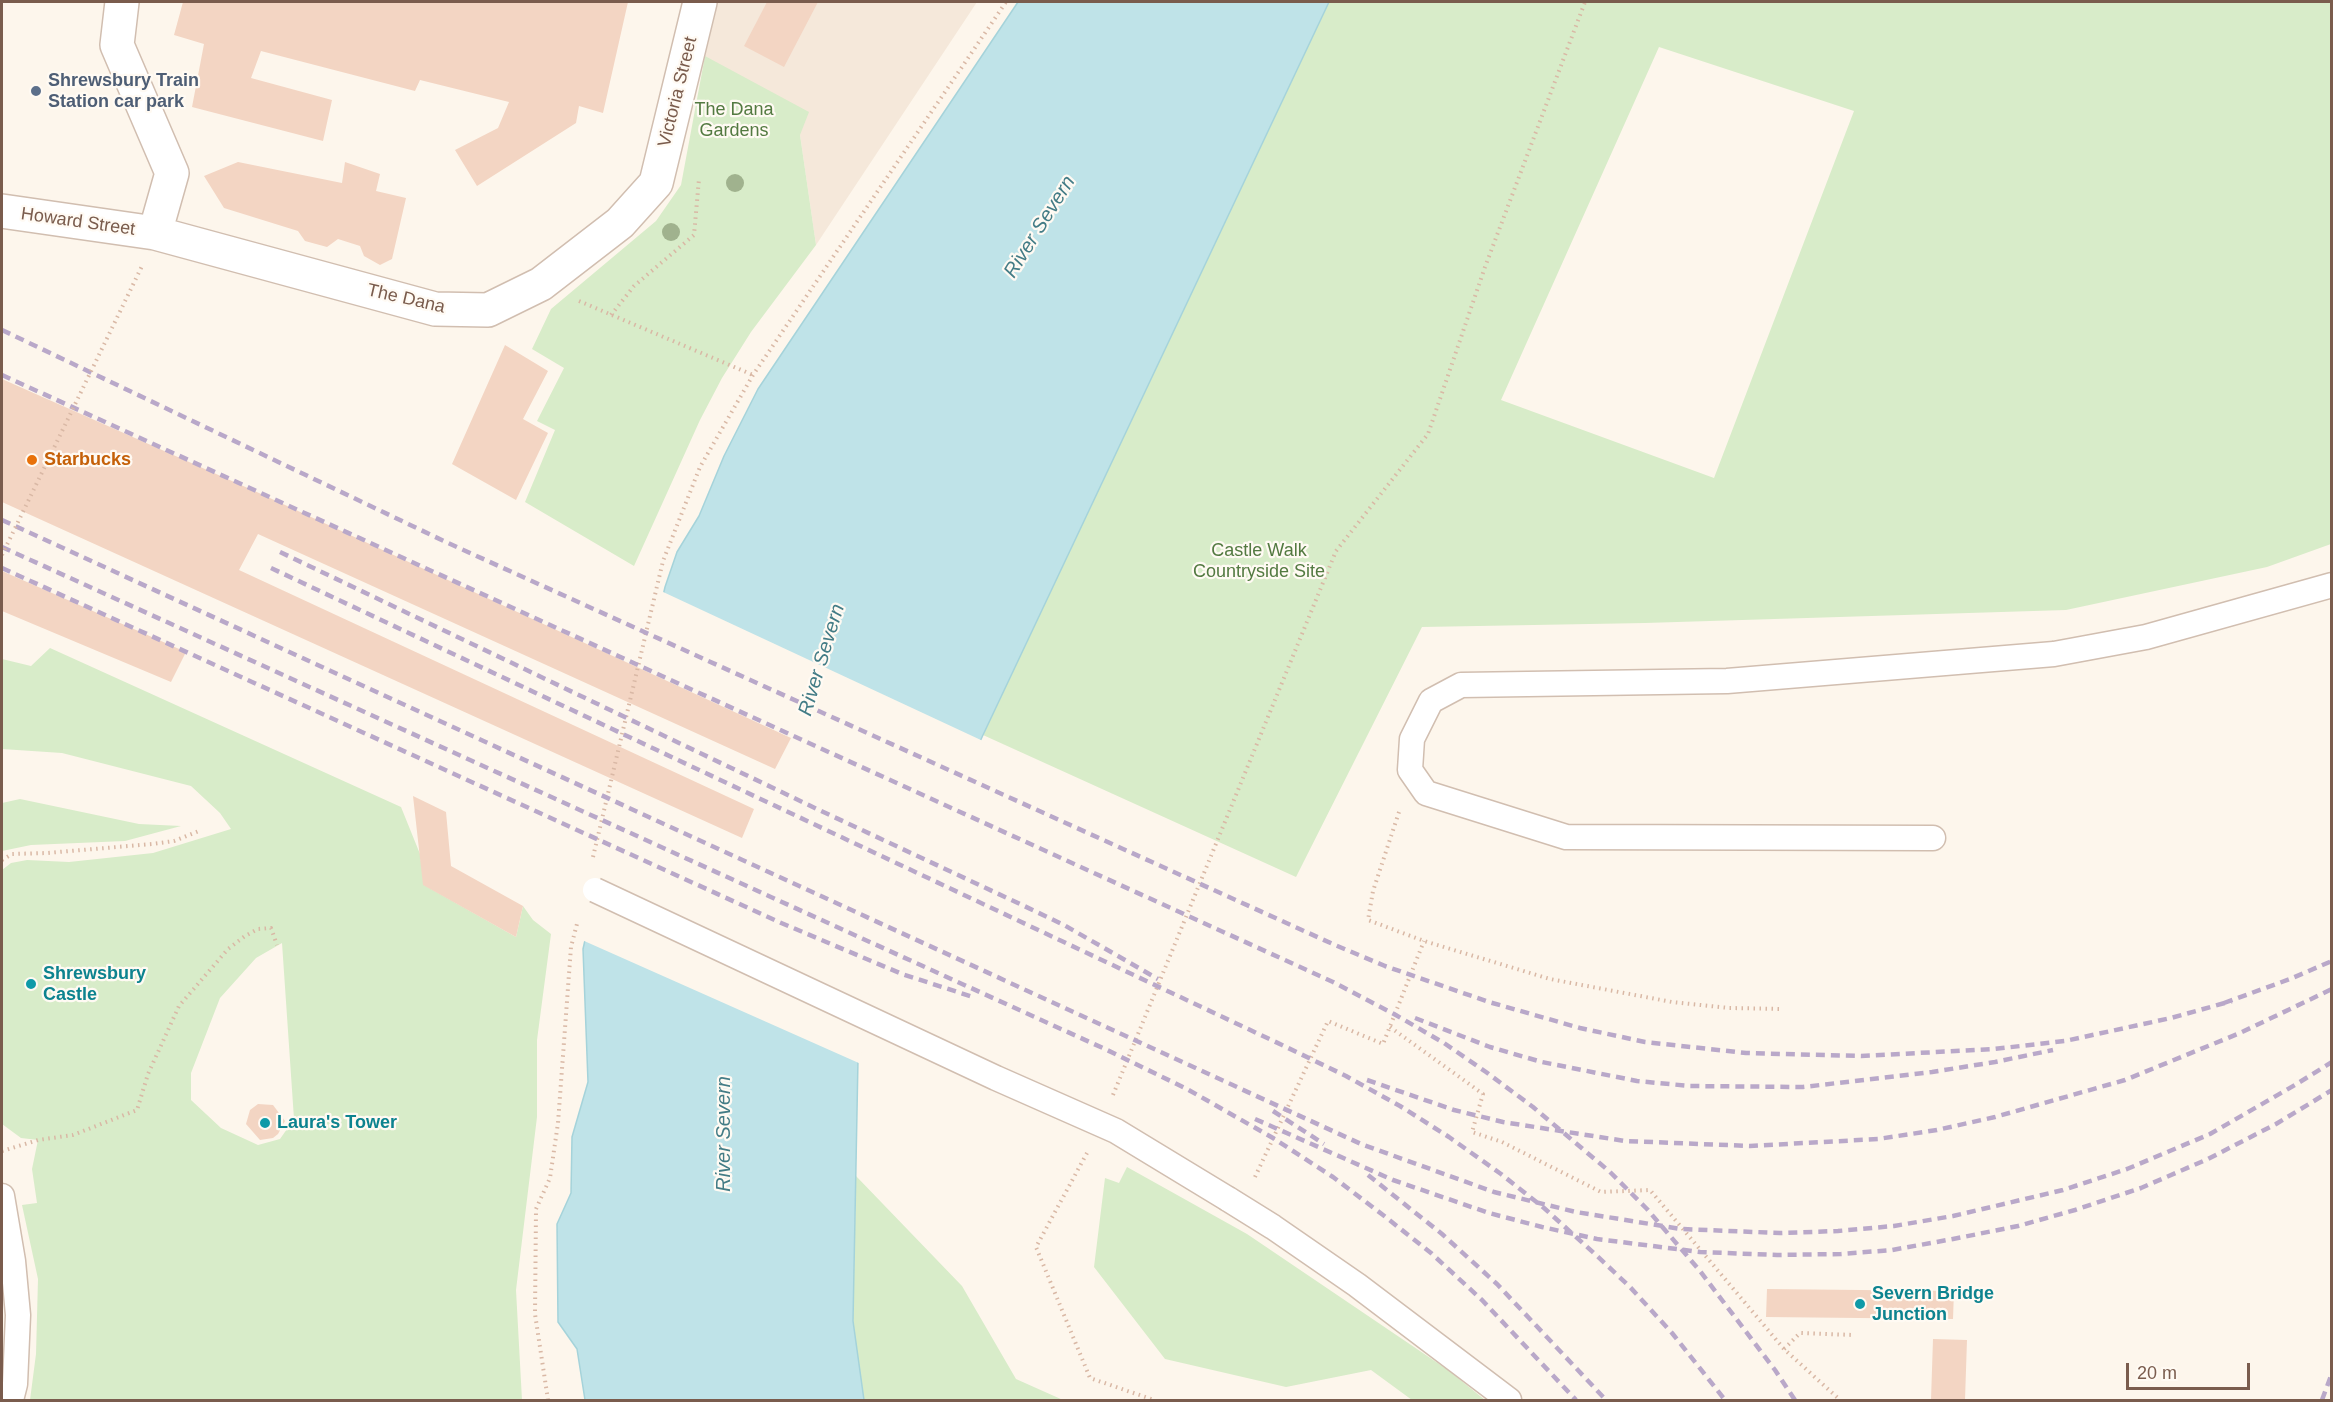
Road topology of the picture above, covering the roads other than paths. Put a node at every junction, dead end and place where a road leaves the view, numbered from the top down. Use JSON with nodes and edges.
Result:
{"nodes":[{"id":1,"x":122,"y":2,"type":"edge"},
{"id":2,"x":700,"y":2,"type":"edge"},
{"id":3,"x":656,"y":183,"type":"joint"},
{"id":4,"x":2,"y":211,"type":"edge"},
{"id":5,"x":154,"y":233,"type":"junction"},
{"id":6,"x":2331,"y":585,"type":"edge"},
{"id":7,"x":1933,"y":838,"type":"dead end"},
{"id":8,"x":593,"y":879,"type":"road end"},
{"id":9,"x":2,"y":1196,"type":"edge"},
{"id":10,"x":11,"y":1401,"type":"edge"},
{"id":11,"x":1509,"y":1401,"type":"edge"}],
"edges":[{"from":1,"to":5,"type":"street"},
{"from":2,"to":3,"type":"street","name":"Victoria Street"},
{"from":3,"to":5,"type":"street","name":"The Dana"},
{"from":4,"to":5,"type":"street","name":"Howard Street"},
{"from":6,"to":7,"type":"lane"},
{"from":8,"to":11,"type":"lane","bridge":true},
{"from":9,"to":10,"type":"lane"}]}
